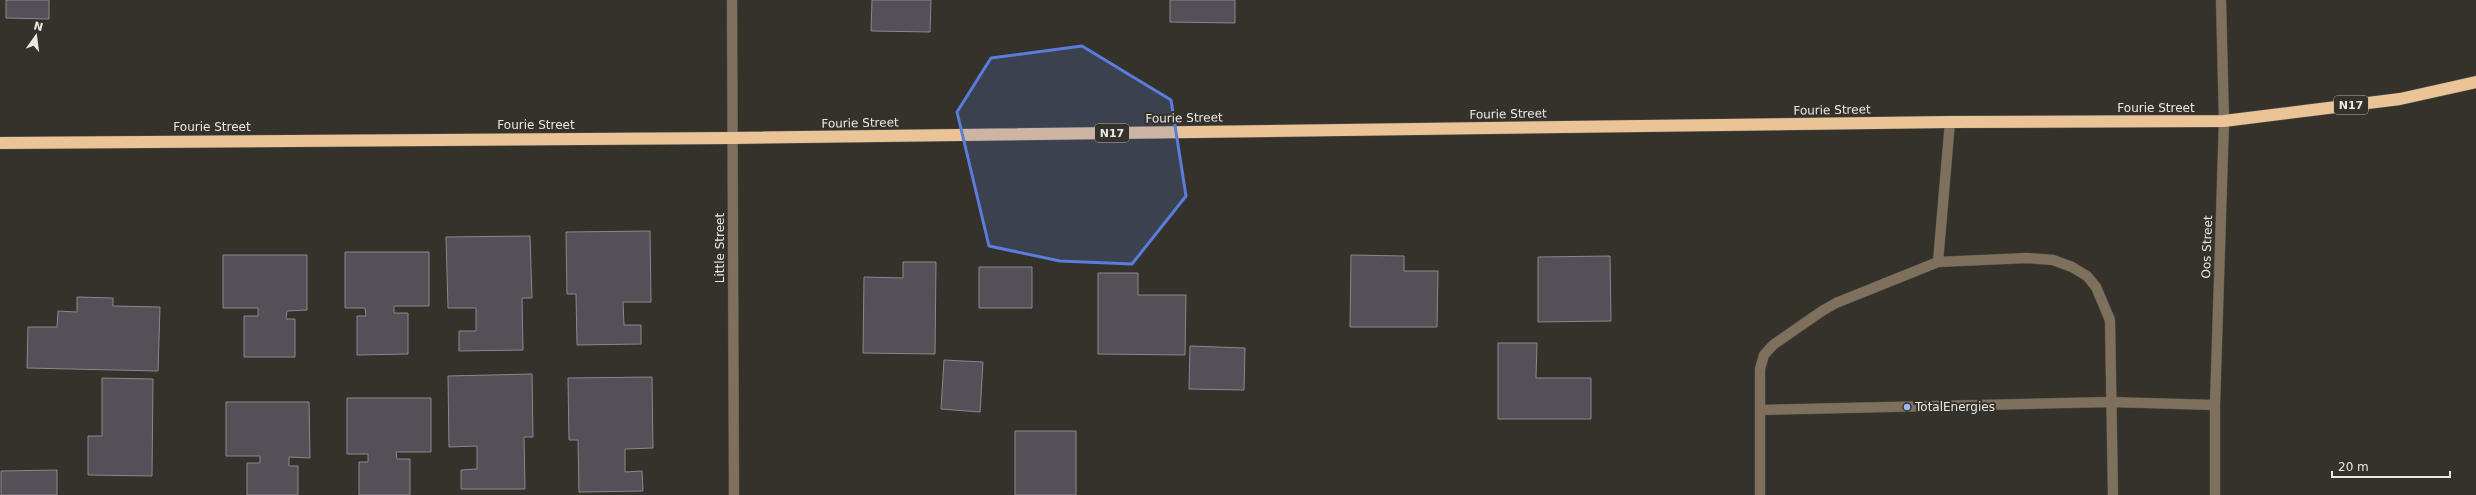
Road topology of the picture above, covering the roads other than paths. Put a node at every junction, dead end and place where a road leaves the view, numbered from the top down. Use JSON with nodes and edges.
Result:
{"nodes":[{"id":1,"x":732,"y":0,"type":"edge"},
{"id":2,"x":2221,"y":0,"type":"edge"},
{"id":3,"x":2476,"y":82,"type":"edge"},
{"id":4,"x":2224,"y":121,"type":"junction"},
{"id":5,"x":1950,"y":122,"type":"junction"},
{"id":6,"x":733,"y":138,"type":"junction"},
{"id":7,"x":0,"y":142,"type":"edge"},
{"id":8,"x":1938,"y":262,"type":"junction"},
{"id":9,"x":2110,"y":402,"type":"junction"},
{"id":10,"x":2215,"y":405,"type":"junction"},
{"id":11,"x":1760,"y":410,"type":"junction"},
{"id":12,"x":734,"y":495,"type":"edge"},
{"id":13,"x":1760,"y":495,"type":"edge"},
{"id":14,"x":2113,"y":495,"type":"edge"},
{"id":15,"x":2215,"y":495,"type":"edge"}],
"edges":[{"from":1,"to":6,"type":"street","name":"Little Street"},
{"from":2,"to":4,"type":"street","name":"Oos Street"},
{"from":3,"to":4,"type":"highway","number":"N17"},
{"from":4,"to":5,"type":"highway","name":"Fourie Street","number":"N17"},
{"from":4,"to":10,"type":"street","name":"Oos Street"},
{"from":5,"to":6,"type":"highway","name":"Fourie Street","number":"N17"},
{"from":5,"to":8,"type":"street"},
{"from":6,"to":7,"type":"highway","name":"Fourie Street","number":"N17"},
{"from":6,"to":12,"type":"street","name":"Little Street"},
{"from":8,"to":9,"type":"street"},
{"from":8,"to":11,"type":"street"},
{"from":9,"to":10,"type":"street"},
{"from":9,"to":11,"type":"street"},
{"from":9,"to":14,"type":"street"},
{"from":10,"to":15,"type":"street","name":"Oos Street"},
{"from":11,"to":13,"type":"street"}]}
